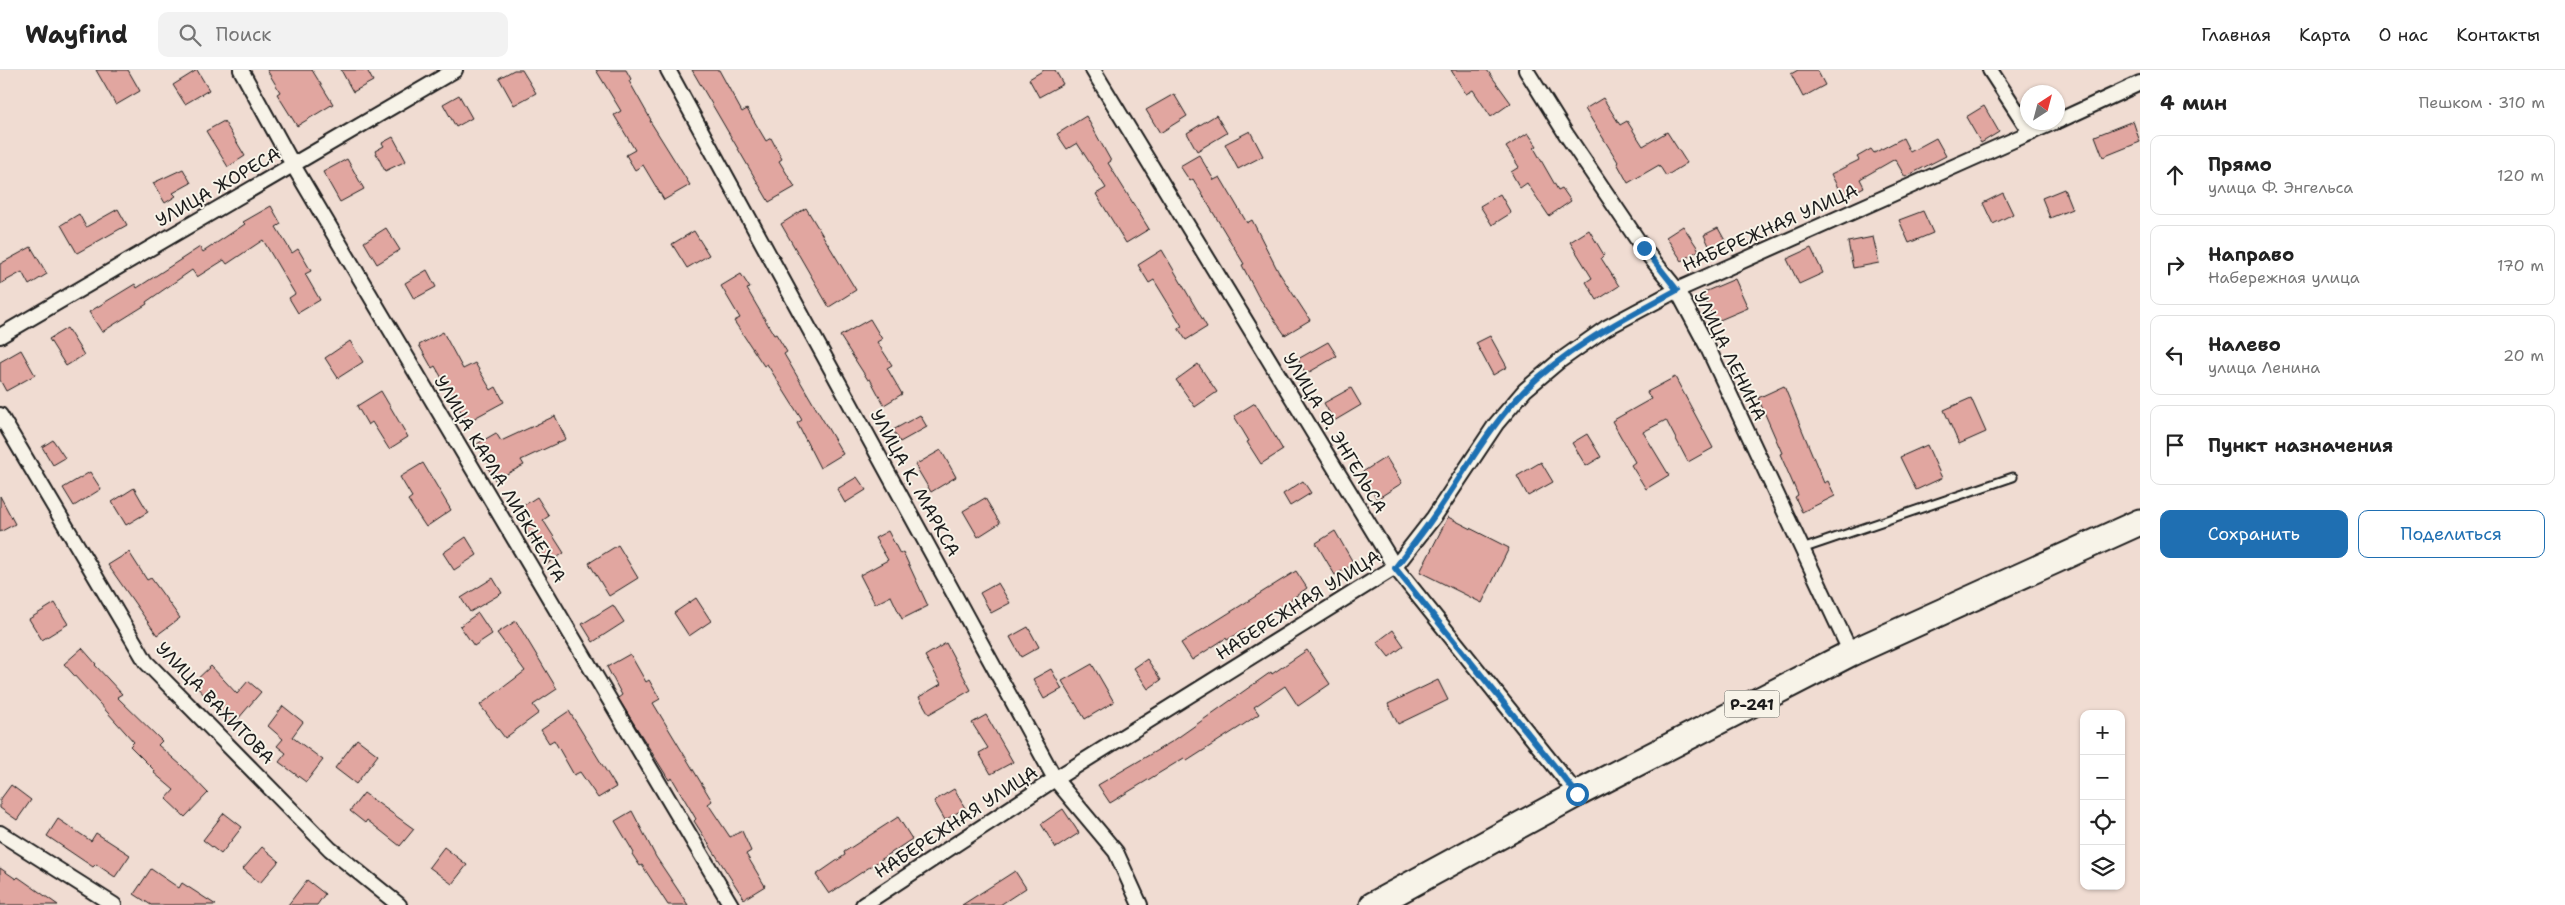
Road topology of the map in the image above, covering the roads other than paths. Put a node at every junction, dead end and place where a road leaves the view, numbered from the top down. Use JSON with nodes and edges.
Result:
{"nodes":[{"id":1,"x":241,"y":70,"type":"edge"},
{"id":2,"x":454,"y":70,"type":"edge"},
{"id":3,"x":668,"y":70,"type":"edge"},
{"id":4,"x":1093,"y":70,"type":"edge"},
{"id":5,"x":1526,"y":70,"type":"edge"},
{"id":6,"x":1990,"y":70,"type":"edge"},
{"id":7,"x":2140,"y":83,"type":"edge"},
{"id":8,"x":2065,"y":118,"type":"edge"},
{"id":9,"x":2037,"y":130,"type":"edge"},
{"id":10,"x":2031,"y":133,"type":"junction"},
{"id":11,"x":293,"y":165,"type":"junction"},
{"id":12,"x":1677,"y":290,"type":"junction"},
{"id":13,"x":0,"y":336,"type":"edge"},
{"id":14,"x":0,"y":415,"type":"edge"},
{"id":15,"x":2013,"y":477,"type":"dead end"},
{"id":16,"x":2140,"y":522,"type":"edge"},
{"id":17,"x":1802,"y":549,"type":"junction"},
{"id":18,"x":1395,"y":568,"type":"junction"},
{"id":19,"x":1851,"y":653,"type":"junction"},
{"id":20,"x":1055,"y":779,"type":"junction"},
{"id":21,"x":1577,"y":794,"type":"junction"},
{"id":22,"x":0,"y":833,"type":"edge"},
{"id":23,"x":114,"y":905,"type":"edge"},
{"id":24,"x":399,"y":905,"type":"edge"},
{"id":25,"x":731,"y":905,"type":"edge"},
{"id":26,"x":863,"y":905,"type":"edge"},
{"id":27,"x":1140,"y":905,"type":"edge"},
{"id":28,"x":1373,"y":905,"type":"edge"}],
"edges":[{"from":1,"to":11,"type":"street","name":"УЛИЦА КАРЛА ЛИБКНЕХТА"},
{"from":2,"to":11,"type":"street","name":"УЛИЦА ЖОРЕСА"},
{"from":3,"to":20,"type":"street","name":"УЛИЦА К. МАРКСА"},
{"from":4,"to":18,"type":"street","name":"УЛИЦА Ф. ЭНГЕЛЬСА"},
{"from":5,"to":12,"type":"street","name":"УЛИЦА ЛЕНИНА"},
{"from":6,"to":10,"type":"street"},
{"from":7,"to":8,"type":"street"},
{"from":9,"to":10,"type":"street","name":"НАБЕРЕЖНАЯ УЛИЦА"},
{"from":10,"to":12,"type":"street","name":"НАБЕРЕЖНАЯ УЛИЦА"},
{"from":11,"to":13,"type":"street","name":"УЛИЦА ЖОРЕСА"},
{"from":11,"to":25,"type":"street","name":"УЛИЦА КАРЛА ЛИБКНЕХТА"},
{"from":12,"to":17,"type":"street","name":"УЛИЦА ЛЕНИНА"},
{"from":12,"to":18,"type":"street","name":"НАБЕРЕЖНАЯ УЛИЦА"},
{"from":14,"to":24,"type":"street","name":"УЛИЦА ВАХИТОВА"},
{"from":15,"to":17,"type":"lane"},
{"from":16,"to":19,"type":"highway","number":"Р-241"},
{"from":17,"to":19,"type":"street","name":"УЛИЦА ЛЕНИНА"},
{"from":18,"to":20,"type":"street","name":"НАБЕРЕЖНАЯ УЛИЦА"},
{"from":18,"to":21,"type":"street","name":"УЛИЦА Ф. ЭНГЕЛЬСА"},
{"from":19,"to":21,"type":"highway","number":"Р-241"},
{"from":20,"to":26,"type":"street","name":"НАБЕРЕЖНАЯ УЛИЦА"},
{"from":20,"to":27,"type":"street","name":"УЛИЦА К. МАРКСА"},
{"from":21,"to":28,"type":"highway","number":"Р-241"},
{"from":22,"to":23,"type":"street"}]}
